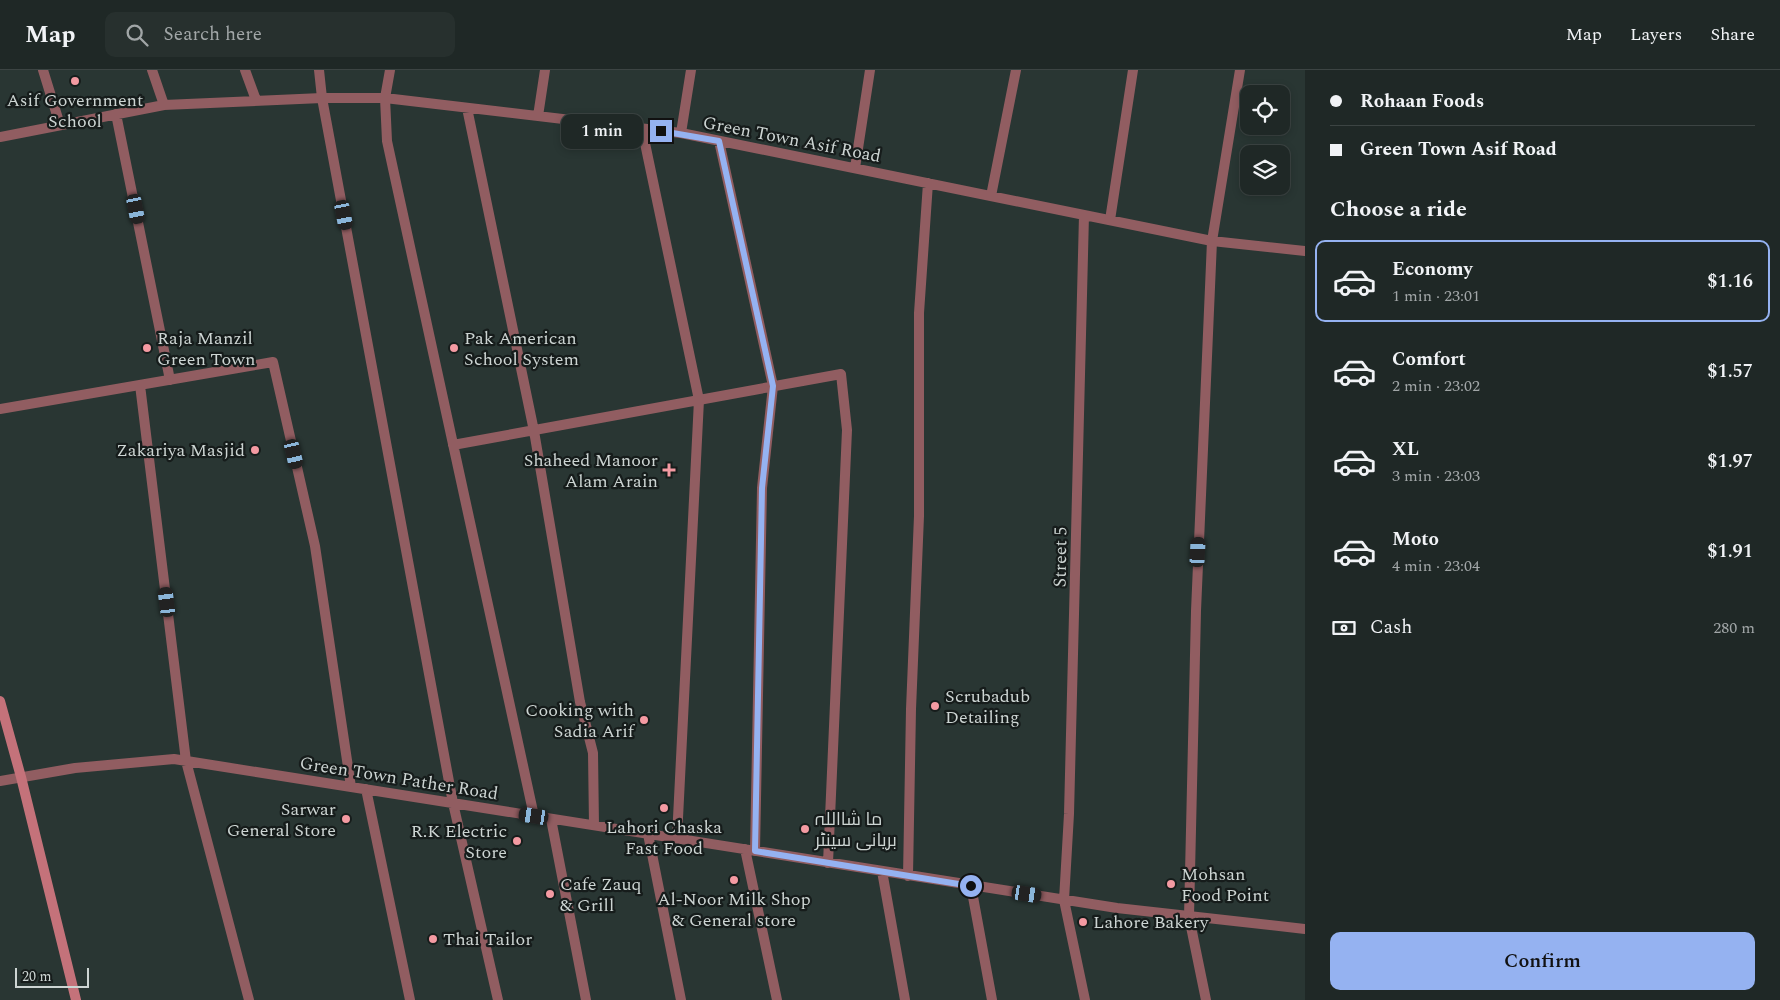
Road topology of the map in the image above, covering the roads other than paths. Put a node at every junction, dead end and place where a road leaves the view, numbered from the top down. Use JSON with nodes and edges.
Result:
{"nodes":[{"id":1,"x":43,"y":70,"type":"edge"},
{"id":2,"x":152,"y":70,"type":"edge"},
{"id":3,"x":245,"y":70,"type":"edge"},
{"id":4,"x":320,"y":70,"type":"edge"},
{"id":5,"x":390,"y":70,"type":"edge"},
{"id":6,"x":545,"y":70,"type":"edge"},
{"id":7,"x":691,"y":70,"type":"edge"},
{"id":8,"x":870,"y":70,"type":"edge"},
{"id":9,"x":1016,"y":70,"type":"edge"},
{"id":10,"x":1133,"y":70,"type":"edge"},
{"id":11,"x":1240,"y":70,"type":"edge"},
{"id":12,"x":322,"y":98,"type":"junction"},
{"id":13,"x":385,"y":98,"type":"junction"},
{"id":14,"x":256,"y":100,"type":"junction"},
{"id":15,"x":164,"y":104,"type":"junction"},
{"id":16,"x":468,"y":108,"type":"junction"},
{"id":17,"x":116,"y":114,"type":"junction"},
{"id":18,"x":538,"y":116,"type":"junction"},
{"id":19,"x":60,"y":125,"type":"junction"},
{"id":20,"x":642,"y":128,"type":"junction"},
{"id":21,"x":681,"y":133,"type":"junction"},
{"id":22,"x":0,"y":137,"type":"edge"},
{"id":23,"x":719,"y":141,"type":"junction"},
{"id":24,"x":855,"y":168,"type":"junction"},
{"id":25,"x":928,"y":183,"type":"junction"},
{"id":26,"x":991,"y":196,"type":"junction"},
{"id":27,"x":1084,"y":215,"type":"junction"},
{"id":28,"x":1110,"y":220,"type":"junction"},
{"id":29,"x":1212,"y":241,"type":"junction"},
{"id":30,"x":1305,"y":251,"type":"edge"},
{"id":31,"x":170,"y":380,"type":"junction"},
{"id":32,"x":140,"y":385,"type":"junction"},
{"id":33,"x":773,"y":386,"type":"junction"},
{"id":34,"x":699,"y":400,"type":"junction"},
{"id":35,"x":0,"y":409,"type":"edge"},
{"id":36,"x":534,"y":431,"type":"junction"},
{"id":37,"x":453,"y":445,"type":"junction"},
{"id":38,"x":0,"y":701,"type":"edge"},
{"id":39,"x":186,"y":761,"type":"junction"},
{"id":40,"x":21,"y":777,"type":"junction"},
{"id":41,"x":0,"y":781,"type":"edge"},
{"id":42,"x":351,"y":787,"type":"junction"},
{"id":43,"x":366,"y":789,"type":"junction"},
{"id":44,"x":453,"y":803,"type":"junction"},
{"id":45,"x":534,"y":816,"type":"junction"},
{"id":46,"x":551,"y":819,"type":"junction"},
{"id":47,"x":594,"y":826,"type":"junction"},
{"id":48,"x":648,"y":834,"type":"junction"},
{"id":49,"x":676,"y":838,"type":"junction"},
{"id":50,"x":750,"y":850,"type":"junction"},
{"id":51,"x":828,"y":863,"type":"junction"},
{"id":52,"x":882,"y":872,"type":"junction"},
{"id":53,"x":908,"y":876,"type":"junction"},
{"id":54,"x":971,"y":886,"type":"junction"},
{"id":55,"x":1064,"y":900,"type":"junction"},
{"id":56,"x":1189,"y":917,"type":"junction"},
{"id":57,"x":1305,"y":929,"type":"edge"},
{"id":58,"x":76,"y":1000,"type":"edge"},
{"id":59,"x":249,"y":1000,"type":"edge"},
{"id":60,"x":410,"y":1000,"type":"edge"},
{"id":61,"x":498,"y":1000,"type":"edge"},
{"id":62,"x":586,"y":1000,"type":"edge"},
{"id":63,"x":681,"y":1000,"type":"edge"},
{"id":64,"x":777,"y":1000,"type":"edge"},
{"id":65,"x":905,"y":1000,"type":"edge"},
{"id":66,"x":992,"y":1000,"type":"edge"},
{"id":67,"x":1085,"y":1000,"type":"edge"},
{"id":68,"x":1206,"y":1000,"type":"edge"}],
"edges":[{"from":1,"to":19,"type":"street"},
{"from":2,"to":15,"type":"street"},
{"from":3,"to":14,"type":"street"},
{"from":4,"to":12,"type":"street"},
{"from":5,"to":13,"type":"street"},
{"from":6,"to":18,"type":"street"},
{"from":7,"to":21,"type":"street"},
{"from":8,"to":24,"type":"street"},
{"from":9,"to":26,"type":"street"},
{"from":10,"to":28,"type":"street"},
{"from":11,"to":29,"type":"street"},
{"from":12,"to":13,"type":"street","name":"Green Town Asif Road"},
{"from":12,"to":14,"type":"street","name":"Green Town Asif Road"},
{"from":12,"to":44,"type":"street"},
{"from":13,"to":16,"type":"street","name":"Green Town Asif Road"},
{"from":13,"to":37,"type":"street"},
{"from":14,"to":15,"type":"street","name":"Green Town Asif Road"},
{"from":15,"to":17,"type":"street","name":"Green Town Asif Road"},
{"from":16,"to":18,"type":"street","name":"Green Town Asif Road"},
{"from":16,"to":36,"type":"street"},
{"from":17,"to":19,"type":"street","name":"Green Town Asif Road"},
{"from":17,"to":31,"type":"street"},
{"from":18,"to":20,"type":"street","name":"Green Town Asif Road"},
{"from":19,"to":22,"type":"street","name":"Green Town Asif Road"},
{"from":20,"to":21,"type":"street","name":"Green Town Asif Road"},
{"from":20,"to":34,"type":"street"},
{"from":21,"to":23,"type":"street","name":"Green Town Asif Road"},
{"from":23,"to":24,"type":"street","name":"Green Town Asif Road"},
{"from":23,"to":33,"type":"street"},
{"from":24,"to":25,"type":"street","name":"Green Town Asif Road"},
{"from":25,"to":26,"type":"street","name":"Green Town Asif Road"},
{"from":25,"to":53,"type":"street"},
{"from":26,"to":27,"type":"street","name":"Green Town Asif Road"},
{"from":27,"to":28,"type":"street","name":"Green Town Asif Road"},
{"from":27,"to":55,"type":"street","name":"Street 5"},
{"from":28,"to":29,"type":"street","name":"Green Town Asif Road"},
{"from":29,"to":30,"type":"street","name":"Green Town Asif Road"},
{"from":29,"to":56,"type":"street"},
{"from":31,"to":32,"type":"street"},
{"from":31,"to":42,"type":"street"},
{"from":32,"to":35,"type":"street"},
{"from":32,"to":39,"type":"street"},
{"from":33,"to":34,"type":"street"},
{"from":33,"to":50,"type":"street"},
{"from":33,"to":51,"type":"street"},
{"from":34,"to":36,"type":"street"},
{"from":34,"to":49,"type":"street"},
{"from":36,"to":37,"type":"street"},
{"from":36,"to":47,"type":"street"},
{"from":37,"to":45,"type":"street"},
{"from":38,"to":40,"type":"street"},
{"from":39,"to":40,"type":"street","name":"Green Town Pather Road"},
{"from":39,"to":42,"type":"street","name":"Green Town Pather Road"},
{"from":39,"to":59,"type":"street"},
{"from":40,"to":41,"type":"street","name":"Green Town Pather Road"},
{"from":40,"to":58,"type":"street"},
{"from":42,"to":43,"type":"street","name":"Green Town Pather Road"},
{"from":43,"to":44,"type":"street","name":"Green Town Pather Road"},
{"from":43,"to":60,"type":"street"},
{"from":44,"to":45,"type":"street","name":"Green Town Pather Road"},
{"from":44,"to":61,"type":"street"},
{"from":45,"to":46,"type":"street","name":"Green Town Pather Road"},
{"from":46,"to":47,"type":"street","name":"Green Town Pather Road"},
{"from":46,"to":62,"type":"street"},
{"from":47,"to":48,"type":"street","name":"Green Town Pather Road"},
{"from":48,"to":49,"type":"street","name":"Green Town Pather Road"},
{"from":48,"to":63,"type":"street"},
{"from":49,"to":50,"type":"street","name":"Green Town Pather Road"},
{"from":50,"to":51,"type":"street","name":"Green Town Pather Road"},
{"from":50,"to":64,"type":"street"},
{"from":51,"to":52,"type":"street","name":"Green Town Pather Road"},
{"from":52,"to":53,"type":"street","name":"Green Town Pather Road"},
{"from":52,"to":65,"type":"street"},
{"from":53,"to":54,"type":"street","name":"Green Town Pather Road"},
{"from":54,"to":55,"type":"street","name":"Green Town Pather Road"},
{"from":54,"to":66,"type":"street"},
{"from":55,"to":56,"type":"street","name":"Green Town Pather Road"},
{"from":55,"to":67,"type":"street","name":"Street 5"},
{"from":56,"to":57,"type":"street","name":"Green Town Pather Road"},
{"from":56,"to":68,"type":"street"}]}
